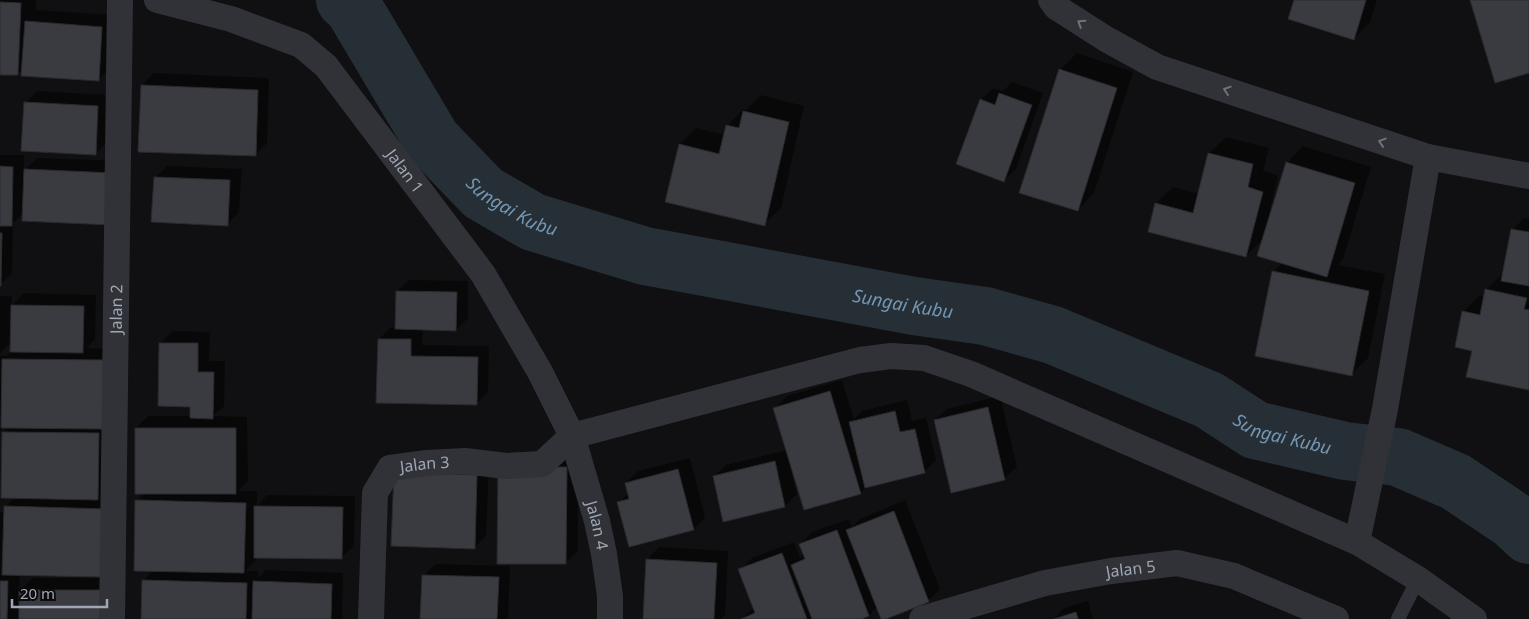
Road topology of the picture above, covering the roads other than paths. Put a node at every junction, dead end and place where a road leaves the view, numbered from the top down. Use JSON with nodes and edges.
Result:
{"nodes":[{"id":1,"x":120,"y":0,"type":"edge"},
{"id":2,"x":157,"y":0,"type":"edge"},
{"id":3,"x":1051,"y":0,"type":"edge"},
{"id":4,"x":1428,"y":157,"type":"junction"},
{"id":5,"x":1529,"y":176,"type":"edge"},
{"id":6,"x":572,"y":436,"type":"junction"},
{"id":7,"x":1357,"y":542,"type":"junction"},
{"id":8,"x":1418,"y":579,"type":"junction"},
{"id":9,"x":112,"y":619,"type":"edge"},
{"id":10,"x":371,"y":619,"type":"edge"},
{"id":11,"x":610,"y":619,"type":"edge"},
{"id":12,"x":922,"y":619,"type":"edge"},
{"id":13,"x":1336,"y":619,"type":"edge"},
{"id":14,"x":1398,"y":619,"type":"edge"},
{"id":15,"x":1474,"y":619,"type":"edge"}],
"edges":[{"from":1,"to":9,"type":"street","name":"Jalan 2"},
{"from":2,"to":6,"type":"street","name":"Jalan 1"},
{"from":4,"to":3,"type":"street","one_way":true},
{"from":4,"to":5,"type":"street"},
{"from":4,"to":7,"type":"street"},
{"from":6,"to":7,"type":"street"},
{"from":6,"to":10,"type":"street","name":"Jalan 3"},
{"from":6,"to":11,"type":"street","name":"Jalan 4"},
{"from":7,"to":8,"type":"street"},
{"from":8,"to":14,"type":"lane"},
{"from":8,"to":15,"type":"street"},
{"from":12,"to":13,"type":"street","name":"Jalan 5"}]}
